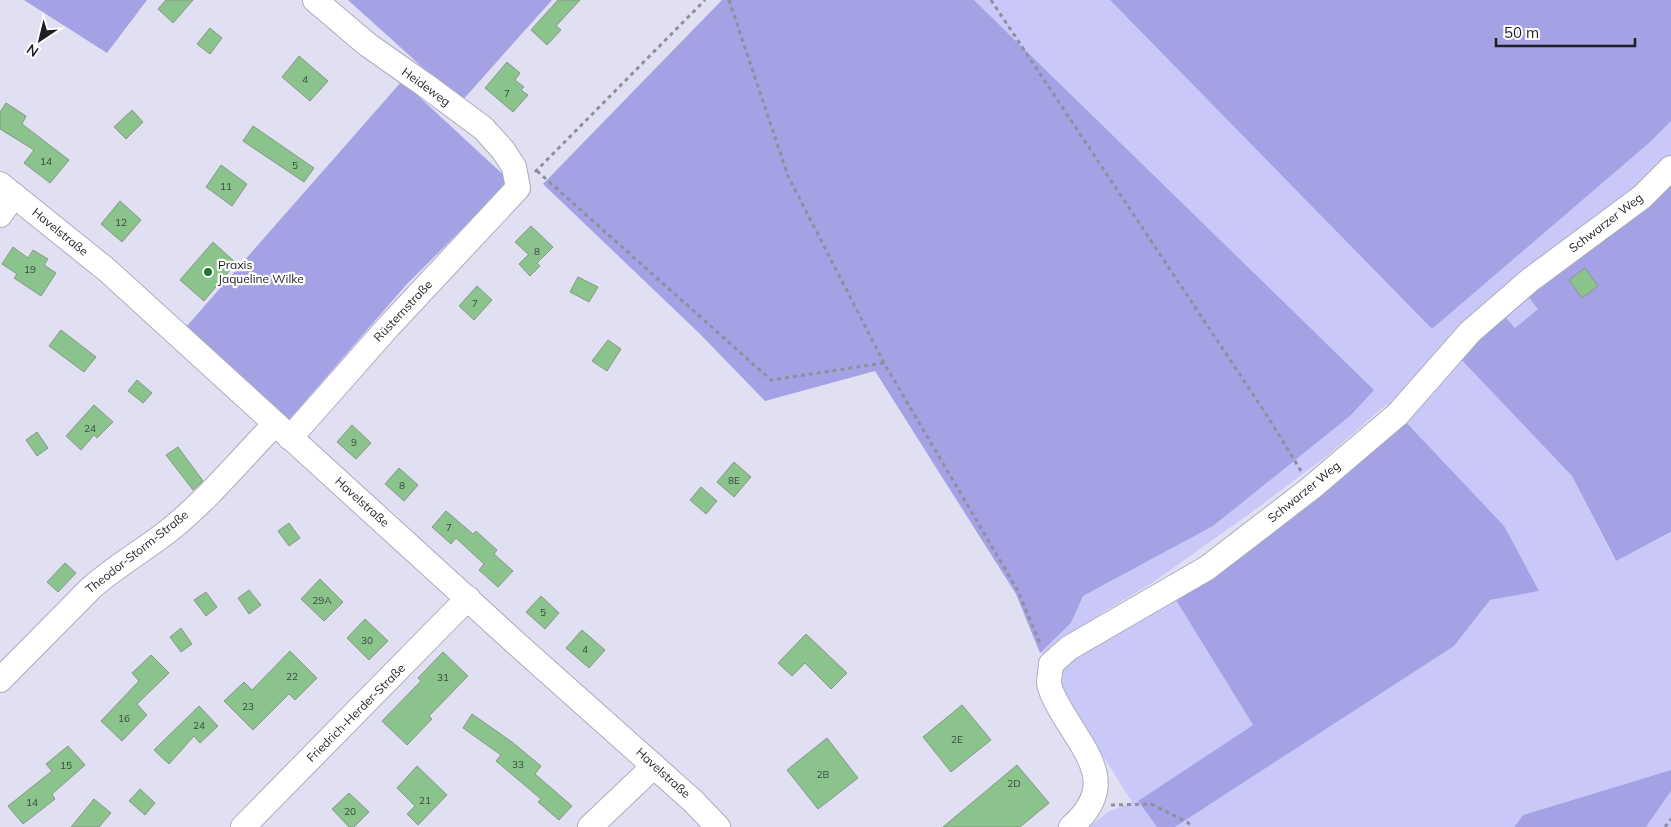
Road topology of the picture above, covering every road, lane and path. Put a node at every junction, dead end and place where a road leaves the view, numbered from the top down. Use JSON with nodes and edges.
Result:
{"nodes":[{"id":1,"x":316,"y":0,"type":"edge"},
{"id":2,"x":705,"y":0,"type":"edge"},
{"id":3,"x":729,"y":0,"type":"edge"},
{"id":4,"x":991,"y":0,"type":"edge"},
{"id":5,"x":1671,"y":168,"type":"edge"},
{"id":6,"x":536,"y":171,"type":"junction"},
{"id":7,"x":518,"y":188,"type":"junction"},
{"id":8,"x":7,"y":189,"type":"edge"},
{"id":9,"x":0,"y":215,"type":"edge"},
{"id":10,"x":884,"y":363,"type":"junction"},
{"id":11,"x":282,"y":431,"type":"junction"},
{"id":12,"x":1311,"y":488,"type":"junction"},
{"id":13,"x":468,"y":598,"type":"junction"},
{"id":14,"x":1051,"y":664,"type":"junction"},
{"id":15,"x":0,"y":680,"type":"edge"},
{"id":16,"x":654,"y":766,"type":"junction"},
{"id":17,"x":1091,"y":805,"type":"junction"},
{"id":18,"x":1671,"y":818,"type":"edge"},
{"id":19,"x":242,"y":827,"type":"edge"},
{"id":20,"x":590,"y":827,"type":"edge"},
{"id":21,"x":718,"y":827,"type":"edge"},
{"id":22,"x":1071,"y":827,"type":"edge"},
{"id":23,"x":1193,"y":827,"type":"edge"},
{"id":24,"x":1665,"y":827,"type":"edge"}],
"edges":[{"from":1,"to":7,"type":"street","name":"Heideweg"},
{"from":2,"to":6,"type":"path"},
{"from":3,"to":10,"type":"path"},
{"from":4,"to":12,"type":"path"},
{"from":5,"to":12,"type":"street","name":"Schwarzer Weg"},
{"from":6,"to":7,"type":"path"},
{"from":6,"to":10,"type":"path"},
{"from":7,"to":11,"type":"street","name":"Rüsternstraße"},
{"from":8,"to":9,"type":"street"},
{"from":8,"to":11,"type":"street","name":"Havelstraße"},
{"from":10,"to":14,"type":"path"},
{"from":11,"to":13,"type":"street","name":"Havelstraße"},
{"from":11,"to":15,"type":"street","name":"Theodor-Storm-Straße"},
{"from":12,"to":14,"type":"street","name":"Schwarzer Weg"},
{"from":13,"to":16,"type":"street","name":"Havelstraße"},
{"from":13,"to":19,"type":"street","name":"Friedrich-Herder-Straße"},
{"from":14,"to":17,"type":"street"},
{"from":16,"to":20,"type":"street"},
{"from":16,"to":21,"type":"street","name":"Havelstraße"},
{"from":17,"to":22,"type":"street"},
{"from":17,"to":23,"type":"path"},
{"from":18,"to":24,"type":"path"}]}
